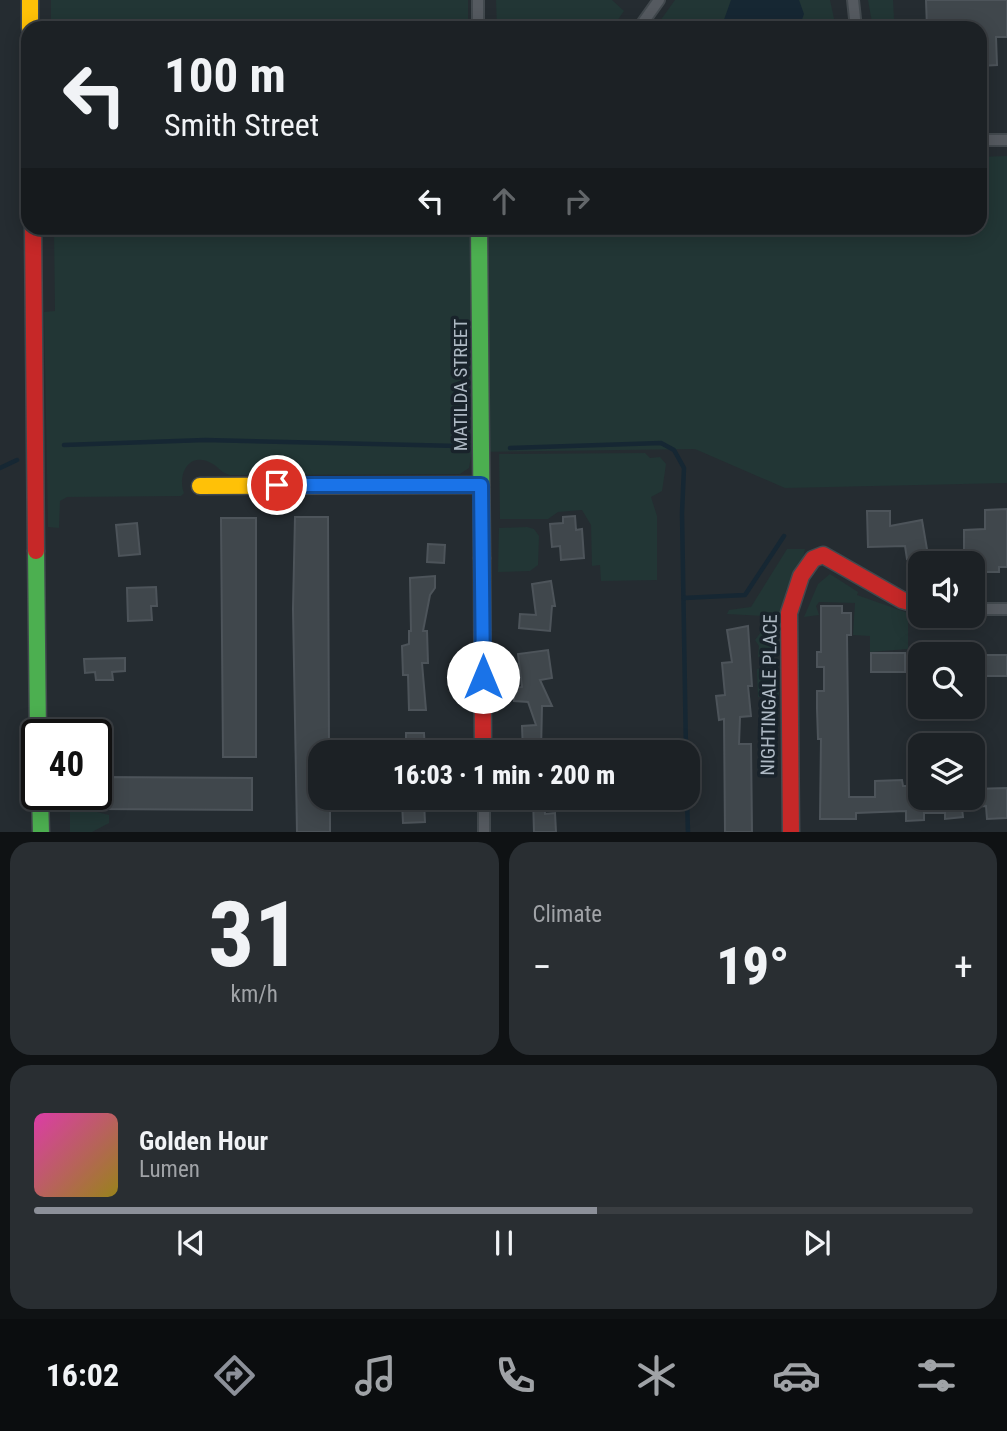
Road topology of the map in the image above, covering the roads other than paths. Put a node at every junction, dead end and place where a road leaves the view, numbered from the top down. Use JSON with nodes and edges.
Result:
{"nodes":[{"id":1,"x":30,"y":0,"type":"edge"},
{"id":2,"x":478,"y":0,"type":"edge"},
{"id":3,"x":659,"y":0,"type":"edge"},
{"id":4,"x":853,"y":0,"type":"edge"},
{"id":5,"x":30,"y":21,"type":"edge"},
{"id":6,"x":478,"y":21,"type":"edge"},
{"id":7,"x":644,"y":21,"type":"edge"},
{"id":8,"x":855,"y":21,"type":"edge"},
{"id":9,"x":987,"y":140,"type":"edge"},
{"id":10,"x":1007,"y":140,"type":"edge"},
{"id":11,"x":33,"y":235,"type":"edge"},
{"id":12,"x":480,"y":235,"type":"edge"},
{"id":13,"x":481,"y":485,"type":"junction"},
{"id":14,"x":200,"y":486,"type":"dead end"},
{"id":15,"x":908,"y":602,"type":"edge"},
{"id":16,"x":985,"y":609,"type":"edge"},
{"id":17,"x":1007,"y":609,"type":"edge"},
{"id":18,"x":38,"y":719,"type":"edge"},
{"id":19,"x":484,"y":740,"type":"edge"},
{"id":20,"x":40,"y":810,"type":"edge"},
{"id":21,"x":484,"y":810,"type":"edge"},
{"id":22,"x":41,"y":832,"type":"edge"},
{"id":23,"x":484,"y":832,"type":"edge"},
{"id":24,"x":790,"y":832,"type":"edge"}],
"edges":[{"from":1,"to":5,"type":"street"},
{"from":2,"to":6,"type":"street"},
{"from":3,"to":7,"type":"street"},
{"from":4,"to":8,"type":"street"},
{"from":9,"to":10,"type":"street"},
{"from":11,"to":18,"type":"street"},
{"from":12,"to":13,"type":"street","name":"MATILDA STREET"},
{"from":13,"to":14,"type":"street"},
{"from":13,"to":19,"type":"street","name":"MATILDA STREET"},
{"from":15,"to":24,"type":"street","name":"NIGHTINGALE PLACE"},
{"from":16,"to":17,"type":"street"},
{"from":20,"to":22,"type":"street"},
{"from":21,"to":23,"type":"street"}]}
